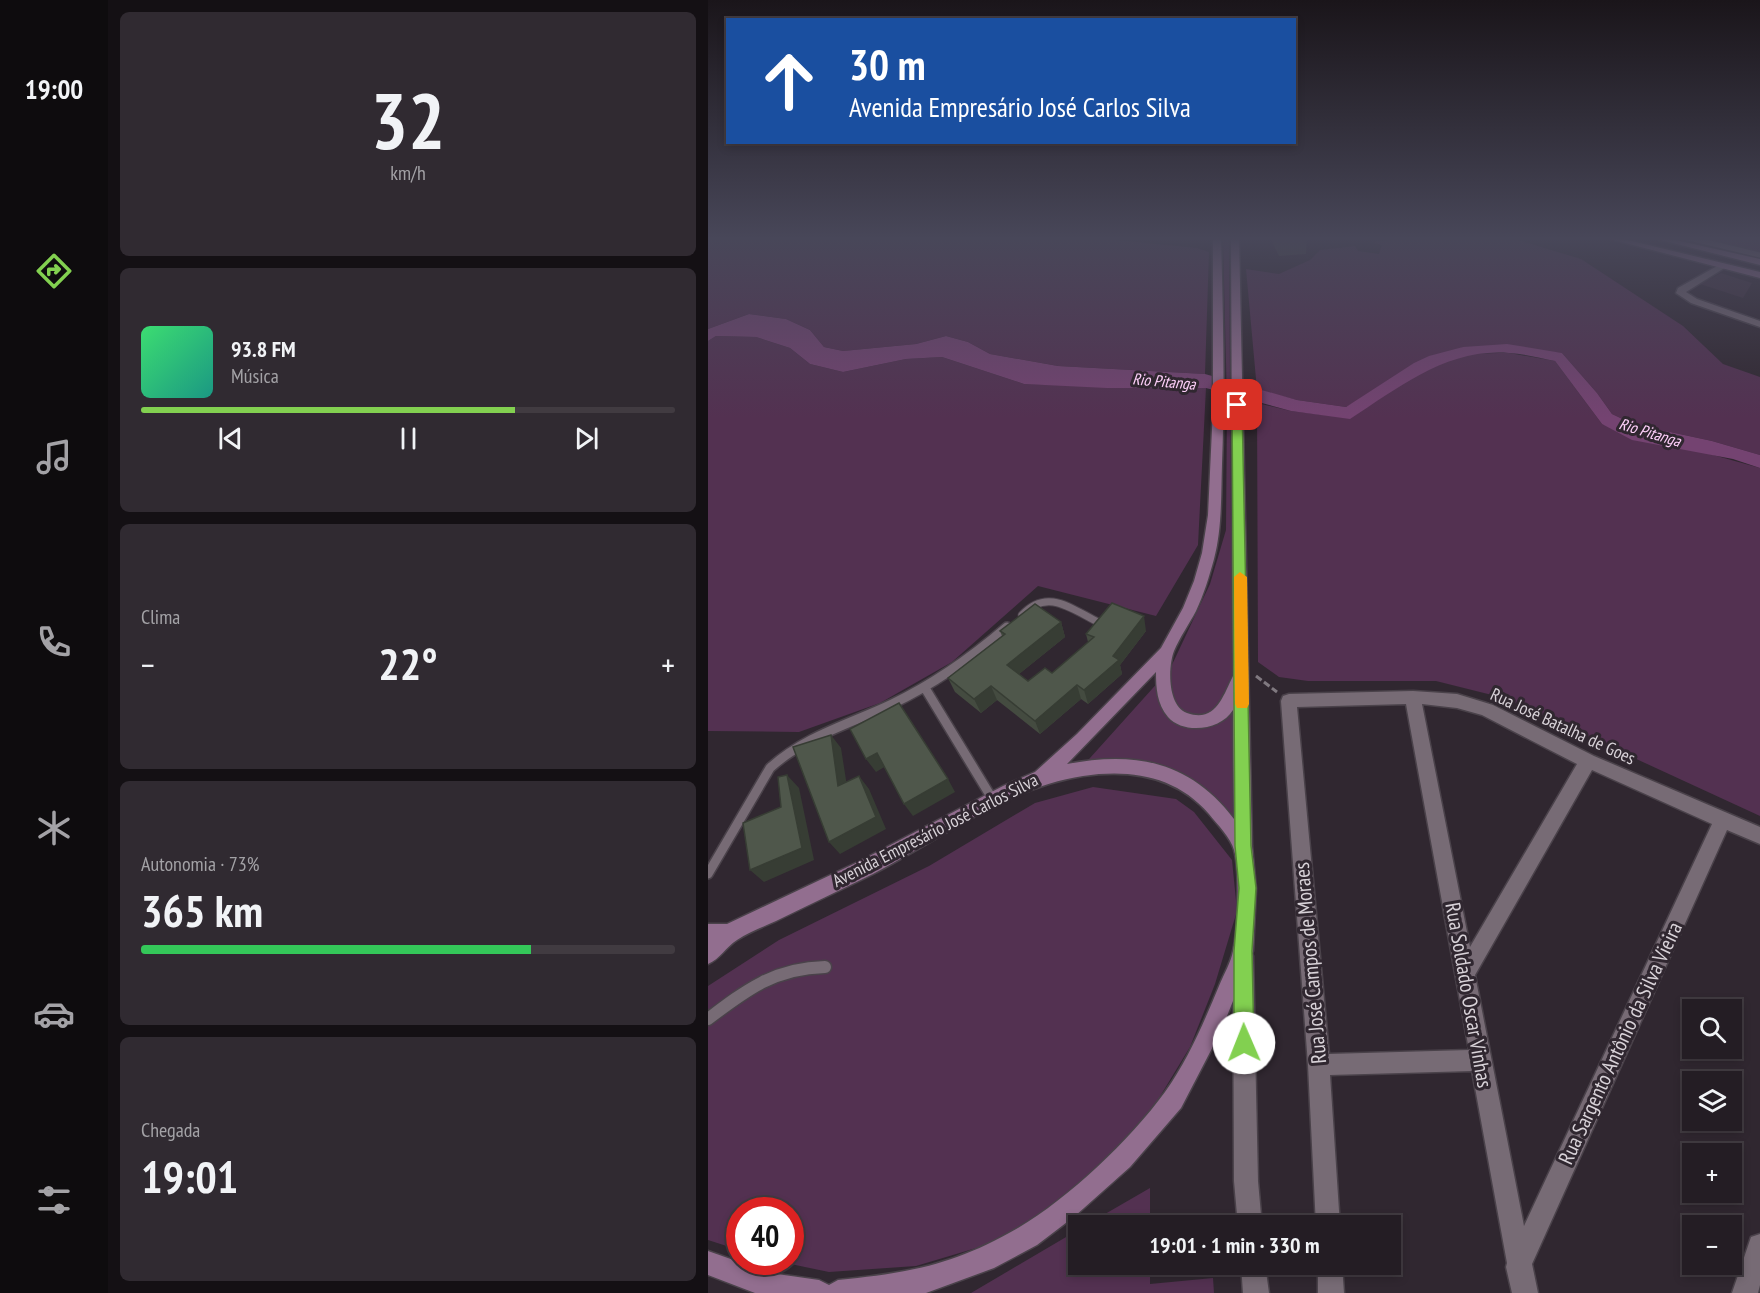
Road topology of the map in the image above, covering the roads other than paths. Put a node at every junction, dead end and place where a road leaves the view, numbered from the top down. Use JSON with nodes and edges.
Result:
{"nodes":[{"id":1,"x":1217,"y":297,"type":"edge"},
{"id":2,"x":1237,"y":297,"type":"edge"},
{"id":3,"x":1688,"y":297,"type":"edge"},
{"id":4,"x":1760,"y":324,"type":"edge"},
{"id":5,"x":1098,"y":622,"type":"edge"},
{"id":6,"x":1166,"y":652,"type":"junction"},
{"id":7,"x":1242,"y":670,"type":"junction"},
{"id":8,"x":925,"y":688,"type":"junction"},
{"id":9,"x":1413,"y":697,"type":"junction"},
{"id":10,"x":1289,"y":701,"type":"joint"},
{"id":11,"x":1588,"y":760,"type":"junction"},
{"id":12,"x":1041,"y":777,"type":"junction"},
{"id":13,"x":993,"y":800,"type":"junction"},
{"id":14,"x":1723,"y":820,"type":"junction"},
{"id":15,"x":1760,"y":836,"type":"edge"},
{"id":16,"x":1243,"y":846,"type":"junction"},
{"id":17,"x":708,"y":874,"type":"edge"},
{"id":18,"x":708,"y":934,"type":"edge"},
{"id":19,"x":728,"y":934,"type":"junction"},
{"id":20,"x":1243,"y":951,"type":"junction"},
{"id":21,"x":708,"y":954,"type":"edge"},
{"id":22,"x":825,"y":967,"type":"dead end"},
{"id":23,"x":1465,"y":974,"type":"junction"},
{"id":24,"x":708,"y":1019,"type":"edge"},
{"id":25,"x":1480,"y":1060,"type":"junction"},
{"id":26,"x":1318,"y":1065,"type":"junction"},
{"id":27,"x":1249,"y":1215,"type":"edge"},
{"id":28,"x":1327,"y":1215,"type":"edge"},
{"id":29,"x":1760,"y":1245,"type":"edge"},
{"id":30,"x":708,"y":1263,"type":"edge"},
{"id":31,"x":1518,"y":1267,"type":"junction"},
{"id":32,"x":1254,"y":1275,"type":"edge"},
{"id":33,"x":1330,"y":1275,"type":"edge"},
{"id":34,"x":819,"y":1293,"type":"edge"},
{"id":35,"x":838,"y":1293,"type":"edge"},
{"id":36,"x":1256,"y":1293,"type":"edge"},
{"id":37,"x":1331,"y":1293,"type":"edge"},
{"id":38,"x":1525,"y":1293,"type":"edge"},
{"id":39,"x":1745,"y":1293,"type":"edge"}],
"edges":[{"from":1,"to":6,"type":"main road","name":"Avenida Empresário José Carlos Silva"},
{"from":2,"to":7,"type":"main road"},
{"from":3,"to":4,"type":"street"},
{"from":5,"to":8,"type":"lane"},
{"from":6,"to":7,"type":"main road"},
{"from":6,"to":12,"type":"main road","name":"Avenida Empresário José Carlos Silva"},
{"from":7,"to":16,"type":"main road"},
{"from":8,"to":13,"type":"lane"},
{"from":8,"to":17,"type":"lane"},
{"from":9,"to":10,"type":"street","name":"Rua José Batalha de Goes"},
{"from":9,"to":11,"type":"street","name":"Rua José Batalha de Goes"},
{"from":9,"to":23,"type":"street","name":"Rua Soldado Oscar Vinhas"},
{"from":10,"to":26,"type":"street","name":"Rua José Campos de Moraes"},
{"from":11,"to":14,"type":"street","name":"Rua José Batalha de Goes"},
{"from":11,"to":23,"type":"street"},
{"from":12,"to":13,"type":"main road","name":"Avenida Empresário José Carlos Silva"},
{"from":12,"to":16,"type":"main road"},
{"from":13,"to":19,"type":"main road","name":"Avenida Empresário José Carlos Silva"},
{"from":14,"to":15,"type":"street","name":"Rua José Batalha de Goes"},
{"from":14,"to":31,"type":"street","name":"Rua Sargento Antônio da Silva Vieira"},
{"from":16,"to":20,"type":"main road"},
{"from":18,"to":19,"type":"main road","name":"Avenida Empresário José Carlos Silva"},
{"from":19,"to":21,"type":"main road"},
{"from":20,"to":27,"type":"street"},
{"from":20,"to":35,"type":"main road"},
{"from":22,"to":24,"type":"lane"},
{"from":23,"to":25,"type":"street","name":"Rua Soldado Oscar Vinhas"},
{"from":25,"to":26,"type":"street"},
{"from":25,"to":31,"type":"street","name":"Rua Soldado Oscar Vinhas"},
{"from":26,"to":28,"type":"street","name":"Rua José Campos de Moraes"},
{"from":29,"to":39,"type":"street"},
{"from":30,"to":34,"type":"main road"},
{"from":31,"to":38,"type":"street","name":"Rua Soldado Oscar Vinhas"},
{"from":32,"to":36,"type":"street"},
{"from":33,"to":37,"type":"street"}]}
